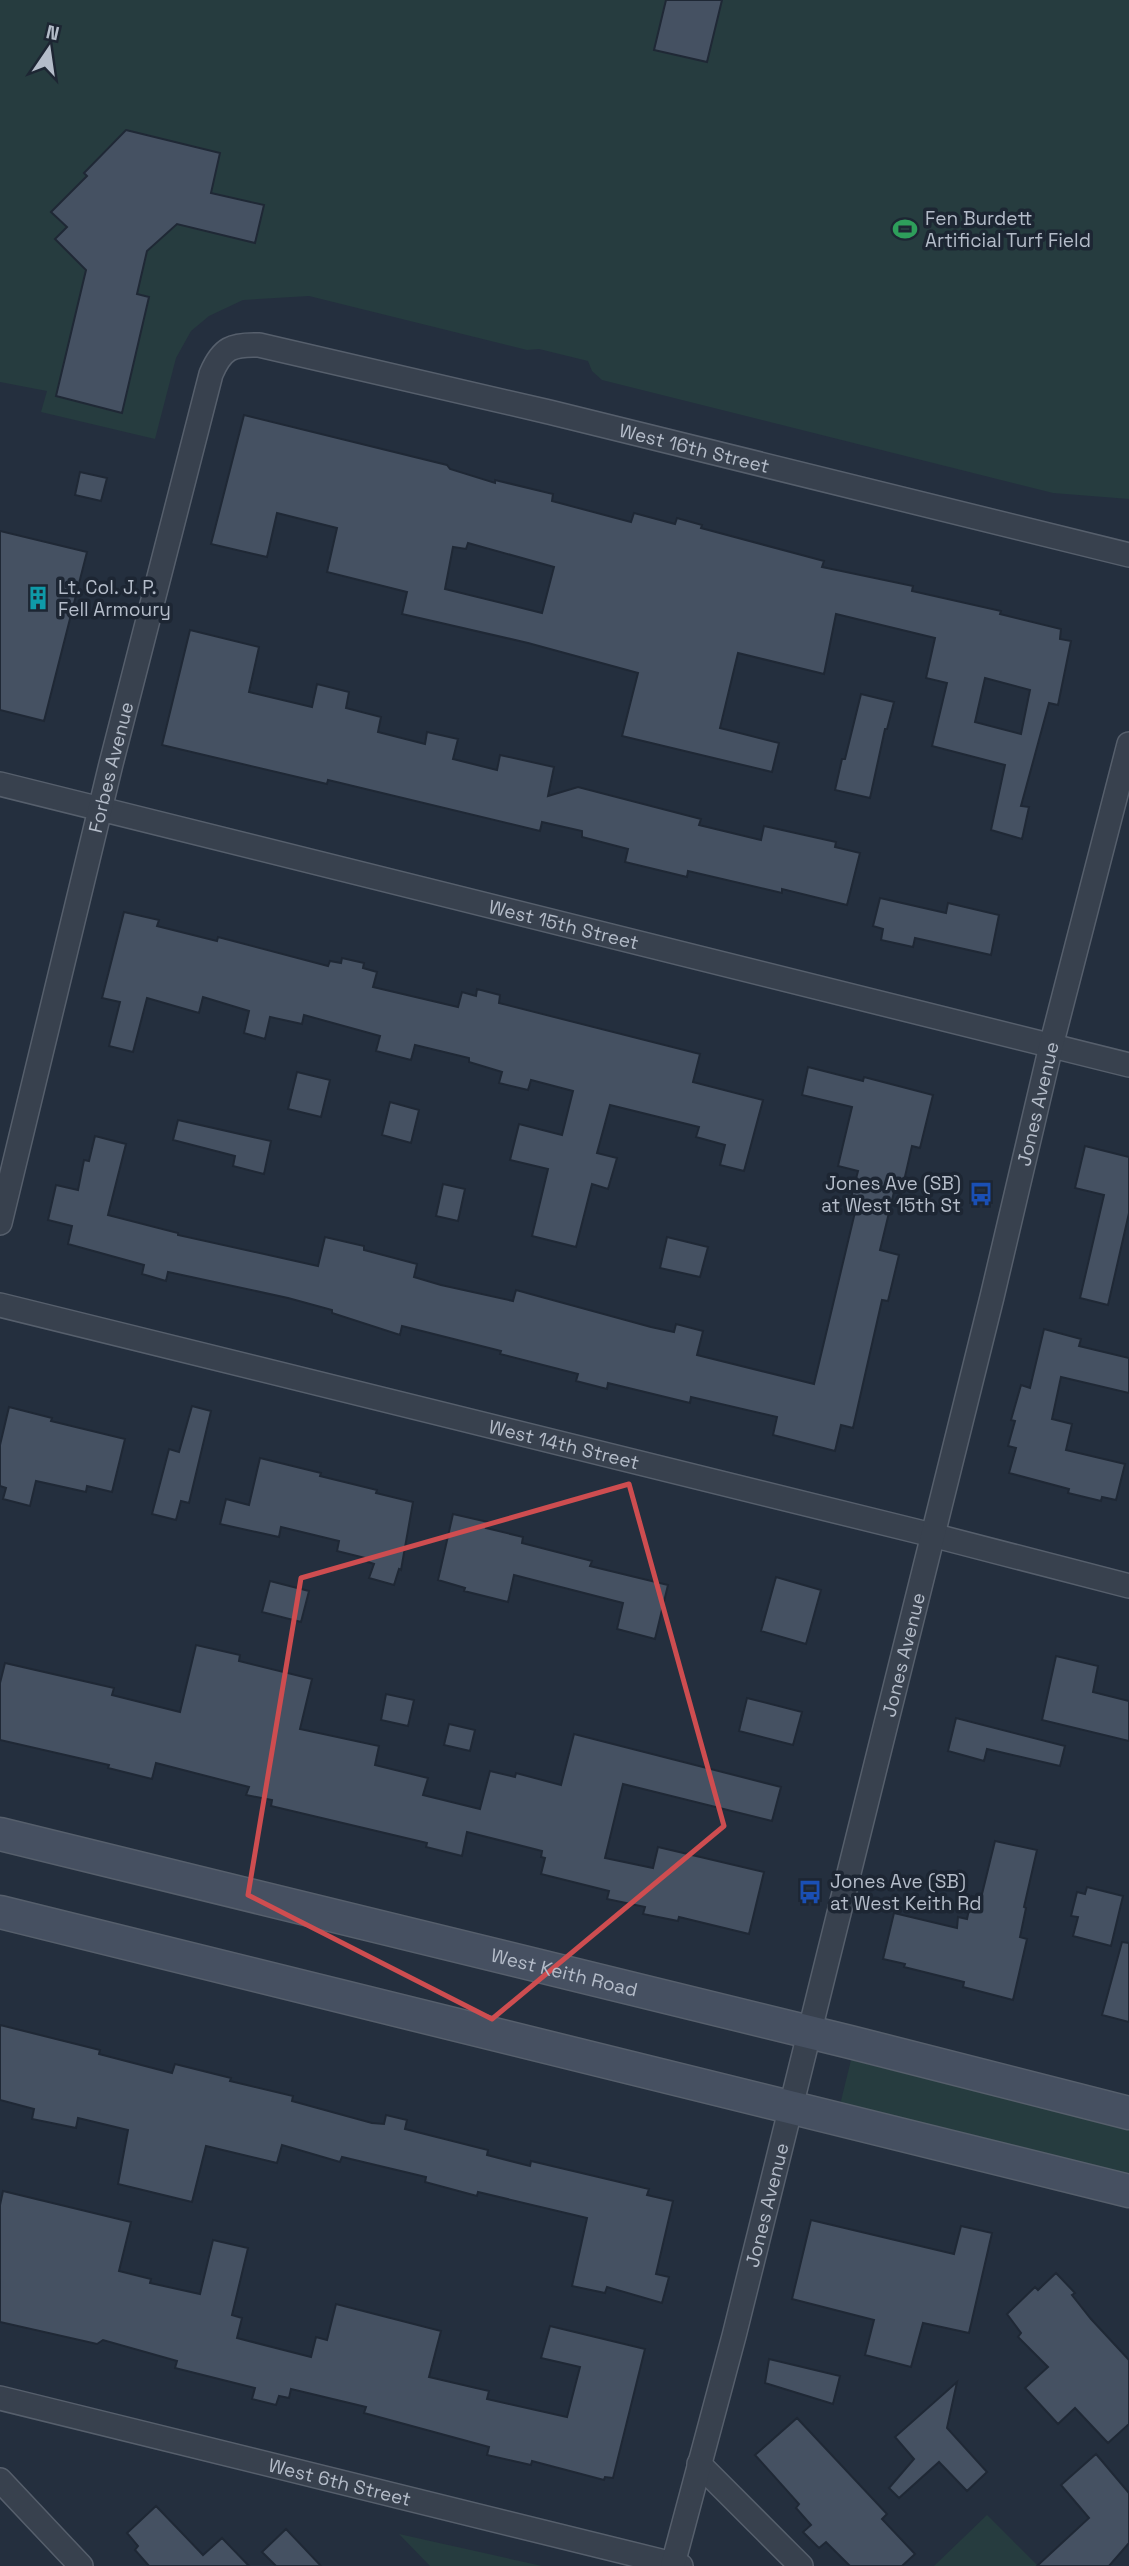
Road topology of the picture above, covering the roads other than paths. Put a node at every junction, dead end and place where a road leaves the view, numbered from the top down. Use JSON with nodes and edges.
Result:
{"nodes":[{"id":1,"x":259,"y":345,"type":"joint"},
{"id":2,"x":1129,"y":555,"type":"edge"},
{"id":3,"x":1129,"y":744,"type":"edge"},
{"id":4,"x":0,"y":784,"type":"edge"},
{"id":5,"x":100,"y":809,"type":"junction"},
{"id":6,"x":1051,"y":1046,"type":"junction"},
{"id":7,"x":1129,"y":1065,"type":"edge"},
{"id":8,"x":0,"y":1223,"type":"edge"},
{"id":9,"x":0,"y":1305,"type":"edge"},
{"id":10,"x":932,"y":1535,"type":"junction"},
{"id":11,"x":1129,"y":1586,"type":"edge"},
{"id":12,"x":0,"y":1834,"type":"edge"},
{"id":13,"x":0,"y":1912,"type":"edge"},
{"id":14,"x":808,"y":2032,"type":"junction"},
{"id":15,"x":788,"y":2108,"type":"junction"},
{"id":16,"x":1129,"y":2113,"type":"edge"},
{"id":17,"x":1129,"y":2191,"type":"edge"},
{"id":18,"x":0,"y":2398,"type":"edge"},
{"id":19,"x":699,"y":2464,"type":"junction"},
{"id":20,"x":0,"y":2480,"type":"edge"},
{"id":21,"x":677,"y":2565,"type":"edge"},
{"id":22,"x":81,"y":2566,"type":"edge"},
{"id":23,"x":802,"y":2566,"type":"edge"}],
"edges":[{"from":1,"to":2,"type":"street","name":"West 16th Street"},
{"from":1,"to":5,"type":"street","name":"Forbes Avenue"},
{"from":3,"to":6,"type":"street","name":"Jones Avenue"},
{"from":4,"to":5,"type":"street","name":"West 15th Street"},
{"from":5,"to":6,"type":"street","name":"West 15th Street"},
{"from":5,"to":8,"type":"street","name":"Forbes Avenue"},
{"from":6,"to":7,"type":"street","name":"West 15th Street"},
{"from":6,"to":10,"type":"street","name":"Jones Avenue"},
{"from":9,"to":10,"type":"street","name":"West 14th Street"},
{"from":10,"to":11,"type":"street","name":"West 14th Street"},
{"from":10,"to":14,"type":"street","name":"Jones Avenue"},
{"from":12,"to":14,"type":"main road","name":"West Keith Road"},
{"from":13,"to":15,"type":"main road"},
{"from":14,"to":15,"type":"street","name":"Jones Avenue"},
{"from":14,"to":16,"type":"main road","name":"West Keith Road"},
{"from":15,"to":17,"type":"main road"},
{"from":15,"to":19,"type":"street","name":"Jones Avenue"},
{"from":18,"to":21,"type":"street","name":"West 6th Street"},
{"from":19,"to":21,"type":"street","name":"Jones Avenue"},
{"from":19,"to":23,"type":"street"},
{"from":20,"to":22,"type":"street"}]}
